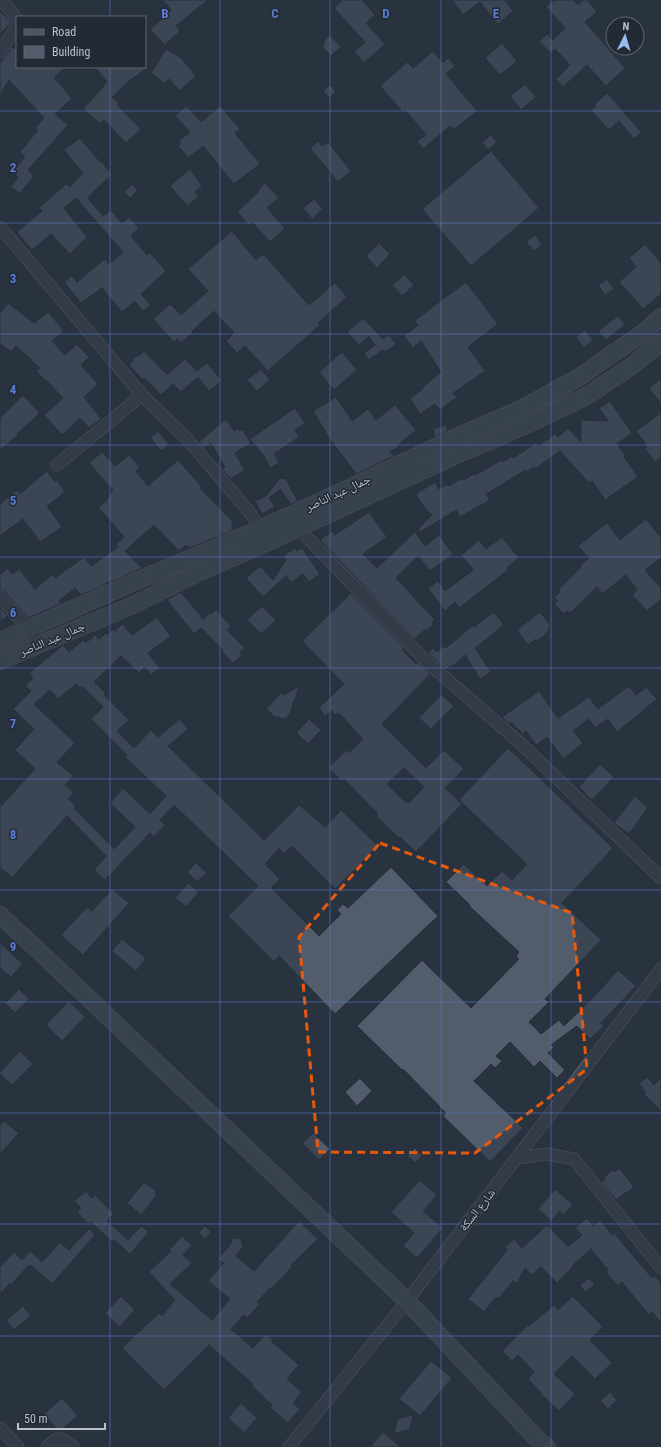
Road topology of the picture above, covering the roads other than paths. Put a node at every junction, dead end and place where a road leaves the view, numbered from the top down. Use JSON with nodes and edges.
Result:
{"nodes":[{"id":1,"x":2,"y":0,"type":"edge"},
{"id":2,"x":16,"y":18,"type":"edge"},
{"id":3,"x":16,"y":28,"type":"edge"},
{"id":4,"x":0,"y":52,"type":"edge"},
{"id":5,"x":0,"y":227,"type":"edge"},
{"id":6,"x":661,"y":317,"type":"edge"},
{"id":7,"x":661,"y":342,"type":"edge"},
{"id":8,"x":142,"y":395,"type":"junction"},
{"id":9,"x":57,"y":464,"type":"dead end"},
{"id":10,"x":298,"y":528,"type":"junction"},
{"id":11,"x":264,"y":536,"type":"junction"},
{"id":12,"x":0,"y":597,"type":"edge"},
{"id":13,"x":28,"y":628,"type":"junction"},
{"id":14,"x":0,"y":641,"type":"edge"},
{"id":15,"x":42,"y":644,"type":"junction"},
{"id":16,"x":0,"y":661,"type":"edge"},
{"id":17,"x":661,"y":878,"type":"edge"},
{"id":18,"x":0,"y":915,"type":"edge"},
{"id":19,"x":661,"y":969,"type":"edge"},
{"id":20,"x":517,"y":1158,"type":"junction"},
{"id":21,"x":661,"y":1268,"type":"edge"},
{"id":22,"x":407,"y":1301,"type":"junction"},
{"id":23,"x":0,"y":1428,"type":"edge"},
{"id":24,"x":18,"y":1447,"type":"edge"},
{"id":25,"x":47,"y":1447,"type":"edge"},
{"id":26,"x":73,"y":1447,"type":"edge"},
{"id":27,"x":289,"y":1447,"type":"edge"},
{"id":28,"x":547,"y":1447,"type":"edge"}],
"edges":[{"from":1,"to":2,"type":"street"},
{"from":3,"to":4,"type":"street"},
{"from":5,"to":8,"type":"street"},
{"from":6,"to":11,"type":"main road","name":"جمال عبد الناصر"},
{"from":7,"to":10,"type":"main road","name":"جمال عبد الناصر"},
{"from":8,"to":9,"type":"street"},
{"from":8,"to":11,"type":"street"},
{"from":10,"to":11,"type":"main road","name":"جمال عبد الناصر"},
{"from":10,"to":17,"type":"street"},
{"from":11,"to":13,"type":"main road","name":"جمال عبد الناصر"},
{"from":11,"to":15,"type":"main road","name":"جمال عبد الناصر"},
{"from":12,"to":13,"type":"street"},
{"from":13,"to":14,"type":"main road","name":"جمال عبد الناصر"},
{"from":13,"to":15,"type":"street"},
{"from":15,"to":16,"type":"main road","name":"جمال عبد الناصر"},
{"from":18,"to":22,"type":"main road"},
{"from":19,"to":20,"type":"street","name":"شارع السكة"},
{"from":20,"to":21,"type":"street"},
{"from":20,"to":22,"type":"street","name":"شارع السكة"},
{"from":22,"to":27,"type":"street","name":"شارع السكة"},
{"from":22,"to":28,"type":"main road"},
{"from":23,"to":24,"type":"street"},
{"from":25,"to":26,"type":"street"}]}
